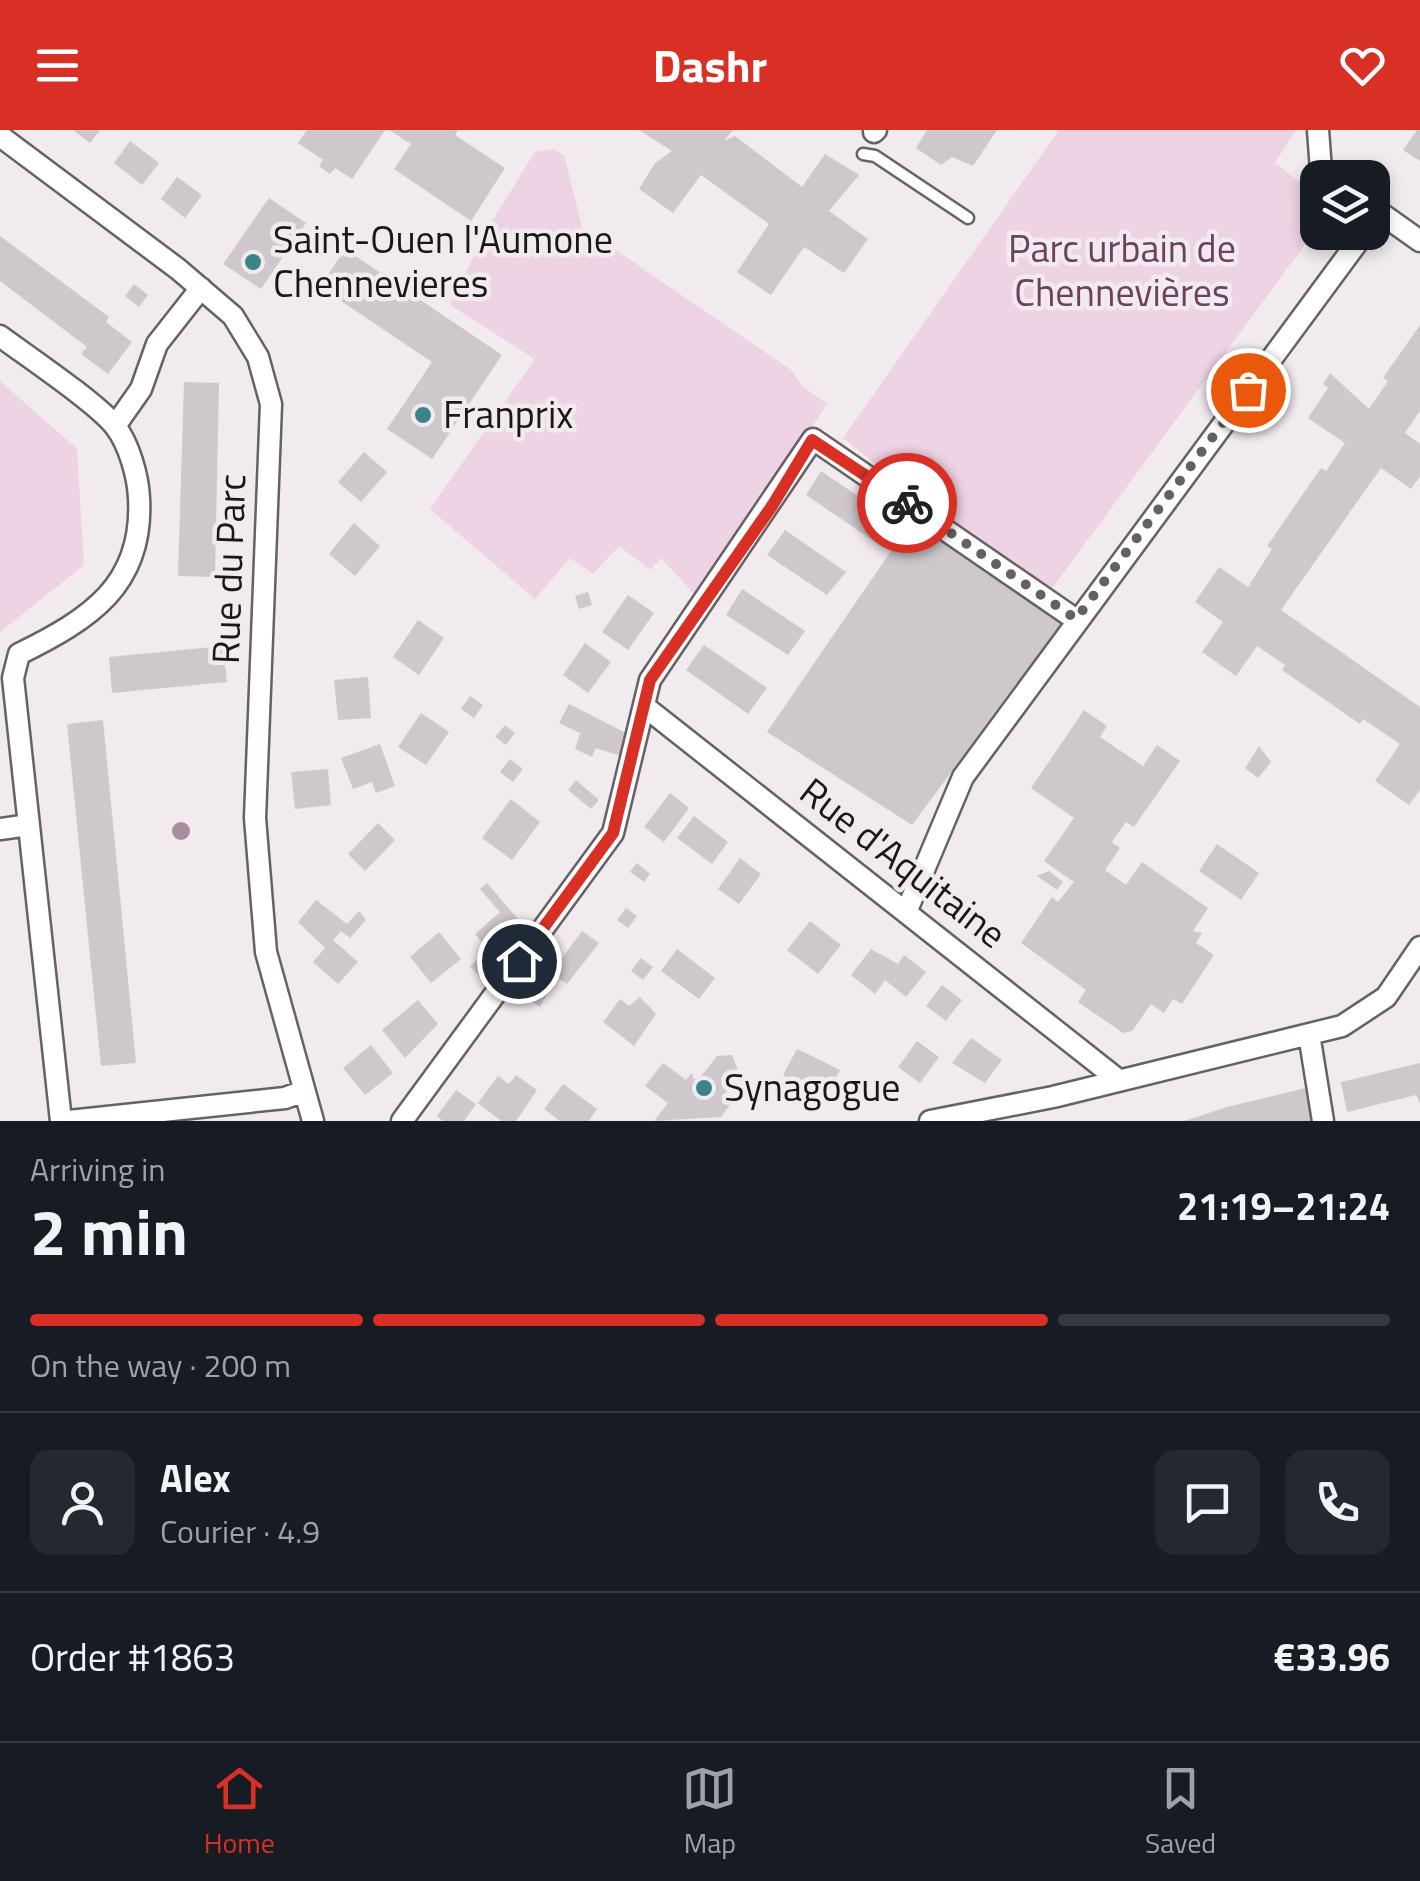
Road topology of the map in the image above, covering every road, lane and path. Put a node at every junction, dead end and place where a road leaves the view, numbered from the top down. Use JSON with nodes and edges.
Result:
{"nodes":[{"id":1,"x":1318,"y":130,"type":"edge"},
{"id":2,"x":3,"y":134,"type":"edge"},
{"id":3,"x":863,"y":154,"type":"dead end"},
{"id":4,"x":1320,"y":160,"type":"edge"},
{"id":5,"x":968,"y":218,"type":"dead end"},
{"id":6,"x":1390,"y":223,"type":"edge"},
{"id":7,"x":1420,"y":241,"type":"edge"},
{"id":8,"x":1352,"y":250,"type":"edge"},
{"id":9,"x":201,"y":288,"type":"junction"},
{"id":10,"x":0,"y":336,"type":"edge"},
{"id":11,"x":115,"y":426,"type":"junction"},
{"id":12,"x":1076,"y":619,"type":"junction"},
{"id":13,"x":644,"y":706,"type":"junction"},
{"id":14,"x":29,"y":826,"type":"junction"},
{"id":15,"x":0,"y":829,"type":"edge"},
{"id":16,"x":906,"y":910,"type":"junction"},
{"id":17,"x":1420,"y":947,"type":"edge"},
{"id":18,"x":1309,"y":1034,"type":"junction"},
{"id":19,"x":1116,"y":1078,"type":"junction"},
{"id":20,"x":304,"y":1091,"type":"junction"},
{"id":21,"x":60,"y":1121,"type":"edge"},
{"id":22,"x":69,"y":1121,"type":"edge"},
{"id":23,"x":314,"y":1121,"type":"edge"},
{"id":24,"x":402,"y":1121,"type":"edge"},
{"id":25,"x":930,"y":1121,"type":"edge"},
{"id":26,"x":1323,"y":1121,"type":"edge"}],
"edges":[{"from":1,"to":4,"type":"street"},
{"from":2,"to":9,"type":"street","name":"Rue du Parc"},
{"from":3,"to":5,"type":"lane"},
{"from":6,"to":7,"type":"street"},
{"from":8,"to":12,"type":"street"},
{"from":9,"to":11,"type":"street"},
{"from":9,"to":20,"type":"street","name":"Rue du Parc"},
{"from":10,"to":11,"type":"street"},
{"from":11,"to":14,"type":"street"},
{"from":12,"to":13,"type":"street"},
{"from":12,"to":16,"type":"street"},
{"from":13,"to":16,"type":"street","name":"Rue d'Aquitaine"},
{"from":13,"to":24,"type":"street"},
{"from":14,"to":15,"type":"street"},
{"from":14,"to":21,"type":"street"},
{"from":16,"to":19,"type":"street","name":"Rue d'Aquitaine"},
{"from":17,"to":18,"type":"street"},
{"from":18,"to":19,"type":"street"},
{"from":18,"to":26,"type":"street"},
{"from":19,"to":25,"type":"street"},
{"from":20,"to":22,"type":"street"},
{"from":20,"to":23,"type":"street","name":"Rue du Parc"}]}
